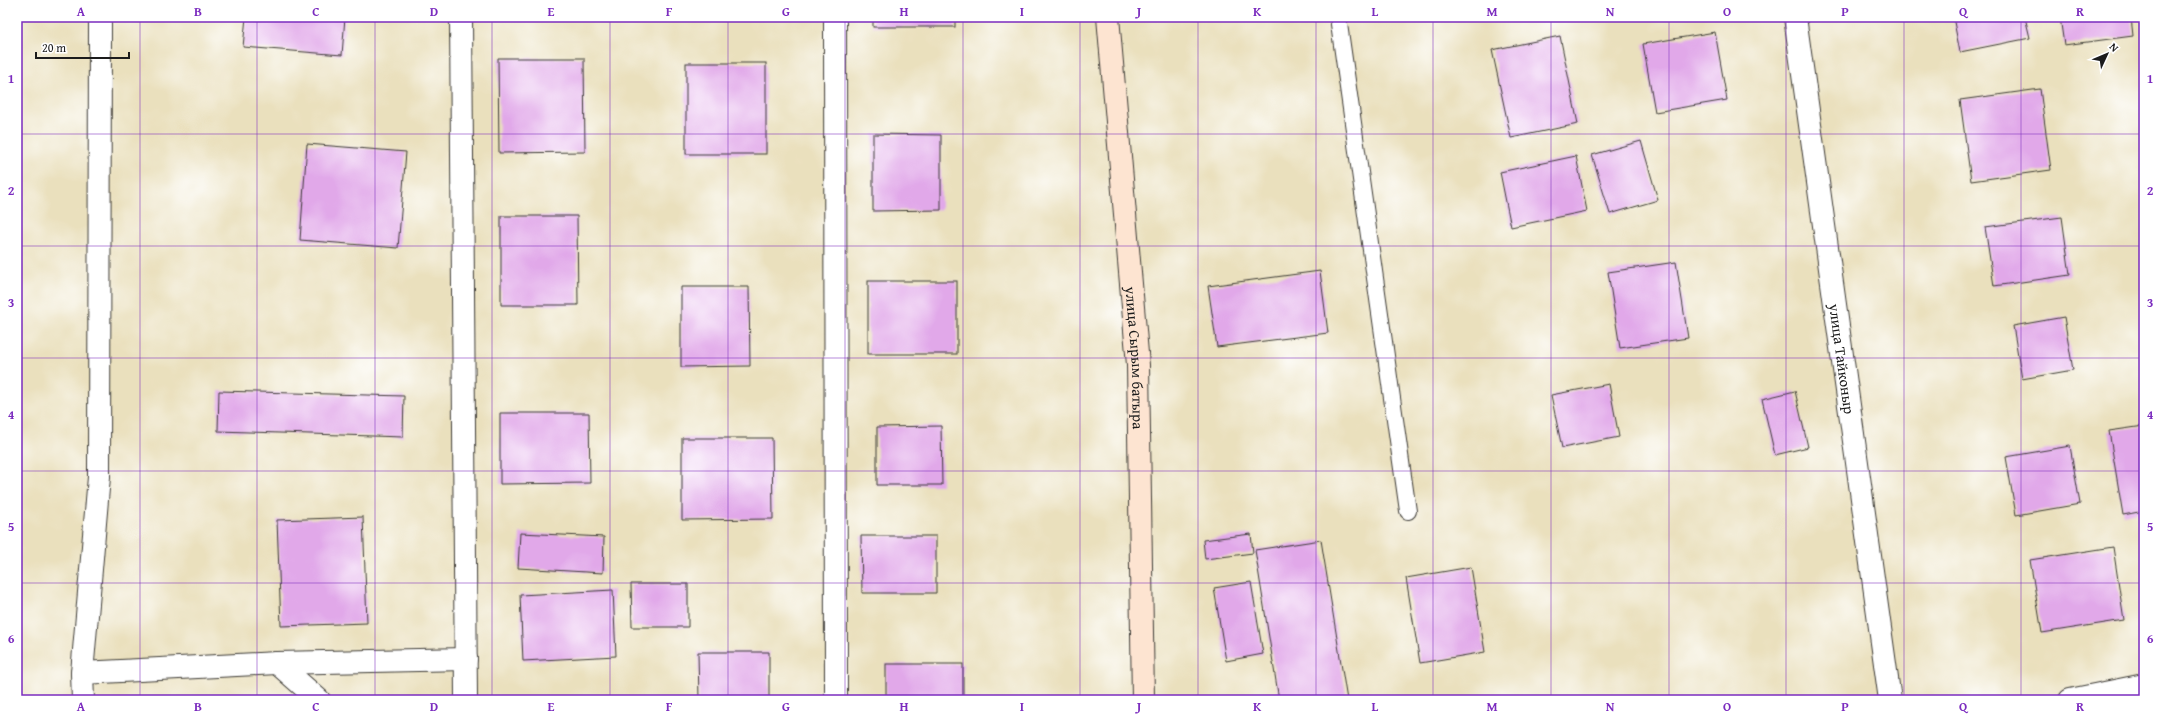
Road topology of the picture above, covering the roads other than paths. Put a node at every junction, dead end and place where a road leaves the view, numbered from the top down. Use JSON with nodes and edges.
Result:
{"nodes":[{"id":1,"x":100,"y":17,"type":"edge"},
{"id":2,"x":461,"y":17,"type":"edge"},
{"id":3,"x":835,"y":17,"type":"edge"},
{"id":4,"x":1108,"y":17,"type":"edge"},
{"id":5,"x":1338,"y":17,"type":"edge"},
{"id":6,"x":1795,"y":17,"type":"edge"},
{"id":7,"x":1408,"y":511,"type":"dead end"},
{"id":8,"x":466,"y":658,"type":"junction"},
{"id":9,"x":277,"y":663,"type":"junction"},
{"id":10,"x":82,"y":673,"type":"junction"},
{"id":11,"x":2144,"y":685,"type":"edge"},
{"id":12,"x":83,"y":700,"type":"edge"},
{"id":13,"x":318,"y":700,"type":"edge"},
{"id":14,"x":466,"y":700,"type":"edge"},
{"id":15,"x":836,"y":700,"type":"edge"},
{"id":16,"x":1142,"y":700,"type":"edge"},
{"id":17,"x":1890,"y":700,"type":"edge"},
{"id":18,"x":2070,"y":700,"type":"edge"}],
"edges":[{"from":1,"to":10,"type":"street"},
{"from":2,"to":8,"type":"street"},
{"from":3,"to":15,"type":"street"},
{"from":4,"to":16,"type":"street","name":"улица Сырым батыра"},
{"from":5,"to":7,"type":"lane"},
{"from":6,"to":17,"type":"street","name":"улица Тайконыр"},
{"from":8,"to":9,"type":"street"},
{"from":8,"to":14,"type":"street"},
{"from":9,"to":10,"type":"street"},
{"from":9,"to":13,"type":"street"},
{"from":10,"to":12,"type":"street"},
{"from":11,"to":18,"type":"street"}]}
